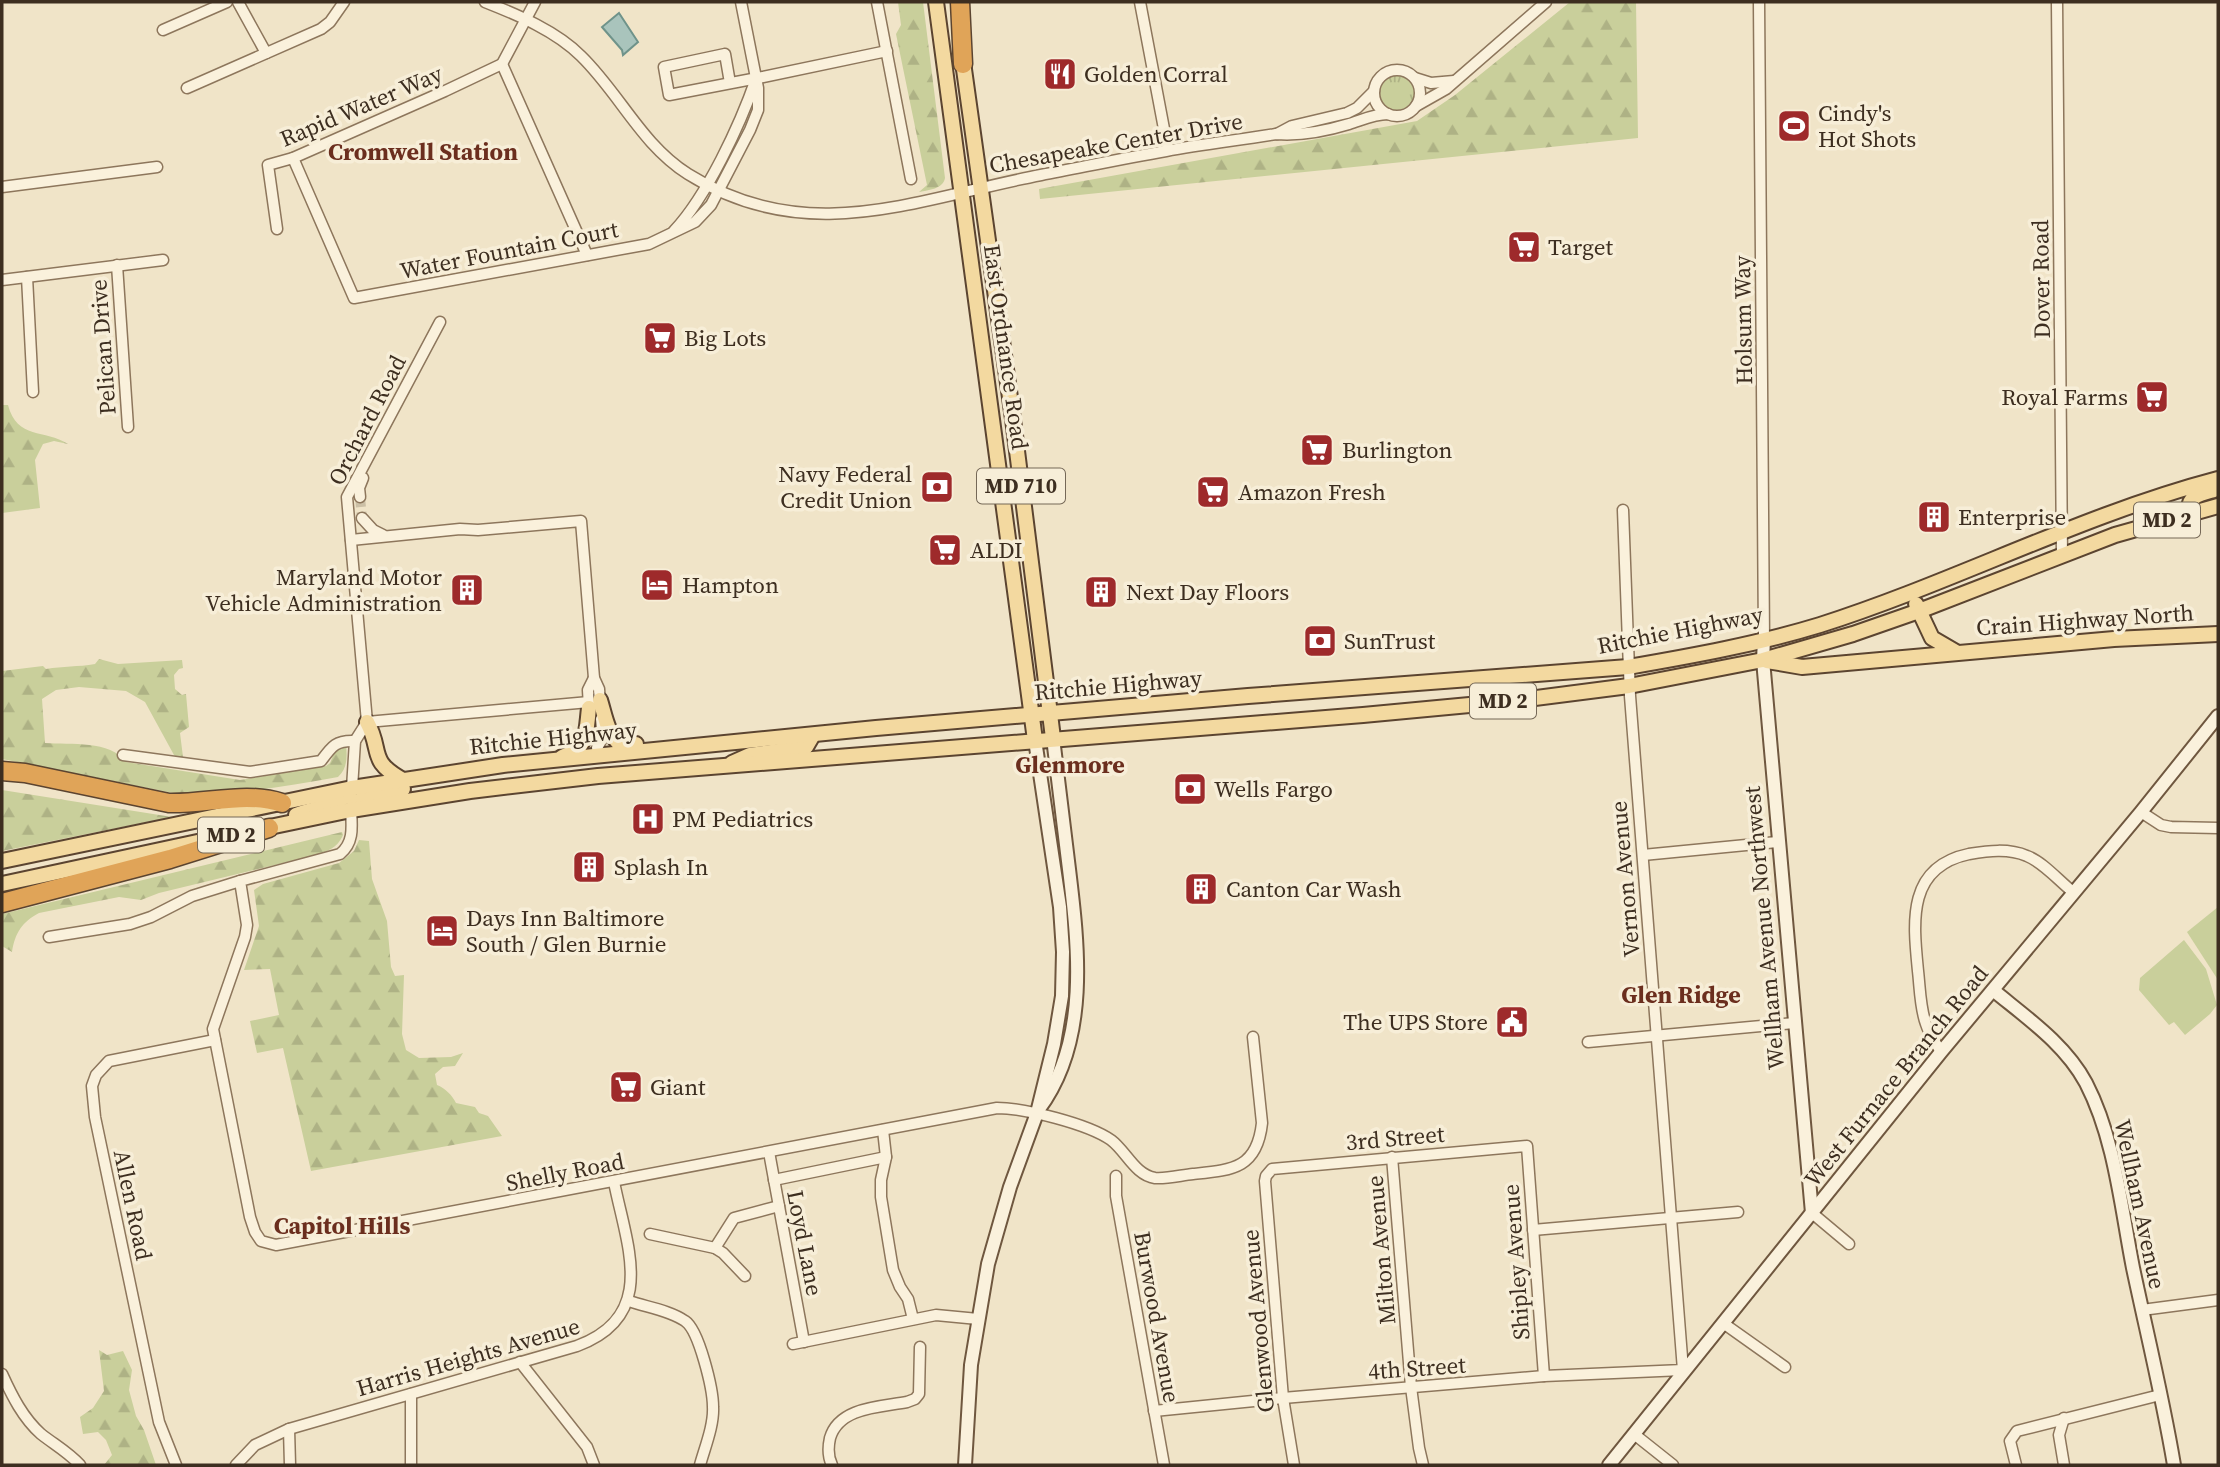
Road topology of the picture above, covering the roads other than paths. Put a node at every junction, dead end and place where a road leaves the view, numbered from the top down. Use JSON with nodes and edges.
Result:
{"nodes":[{"id":1,"x":227,"y":2,"type":"edge"},
{"id":2,"x":238,"y":2,"type":"edge"},
{"id":3,"x":344,"y":2,"type":"edge"},
{"id":4,"x":485,"y":2,"type":"edge"},
{"id":5,"x":535,"y":2,"type":"edge"},
{"id":6,"x":741,"y":2,"type":"edge"},
{"id":7,"x":877,"y":2,"type":"edge"},
{"id":8,"x":936,"y":2,"type":"edge"},
{"id":9,"x":954,"y":2,"type":"edge"},
{"id":10,"x":960,"y":2,"type":"edge"},
{"id":11,"x":1140,"y":2,"type":"edge"},
{"id":12,"x":1546,"y":2,"type":"edge"},
{"id":13,"x":1759,"y":2,"type":"edge"},
{"id":14,"x":2057,"y":2,"type":"edge"},
{"id":15,"x":527,"y":20,"type":"junction"},
{"id":16,"x":163,"y":30,"type":"dead end"},
{"id":17,"x":887,"y":51,"type":"junction"},
{"id":18,"x":266,"y":53,"type":"junction"},
{"id":19,"x":502,"y":64,"type":"junction"},
{"id":20,"x":963,"y":64,"type":"junction"},
{"id":21,"x":756,"y":78,"type":"junction"},
{"id":22,"x":1415,"y":78,"type":"junction"},
{"id":23,"x":1454,"y":80,"type":"junction"},
{"id":24,"x":730,"y":83,"type":"junction"},
{"id":25,"x":187,"y":89,"type":"dead end"},
{"id":26,"x":1374,"y":91,"type":"junction"},
{"id":27,"x":1416,"y":106,"type":"junction"},
{"id":28,"x":1388,"y":114,"type":"junction"},
{"id":29,"x":1276,"y":134,"type":"junction"},
{"id":30,"x":1168,"y":150,"type":"junction"},
{"id":31,"x":293,"y":158,"type":"junction"},
{"id":32,"x":158,"y":167,"type":"dead end"},
{"id":33,"x":911,"y":179,"type":"dead end"},
{"id":34,"x":706,"y":186,"type":"junction"},
{"id":35,"x":980,"y":186,"type":"junction"},
{"id":36,"x":2,"y":187,"type":"edge"},
{"id":37,"x":718,"y":190,"type":"junction"},
{"id":38,"x":962,"y":193,"type":"junction"},
{"id":39,"x":277,"y":229,"type":"dead end"},
{"id":40,"x":670,"y":234,"type":"junction"},
{"id":41,"x":587,"y":255,"type":"junction"},
{"id":42,"x":163,"y":260,"type":"dead end"},
{"id":43,"x":117,"y":265,"type":"junction"},
{"id":44,"x":27,"y":277,"type":"junction"},
{"id":45,"x":2,"y":280,"type":"edge"},
{"id":46,"x":440,"y":322,"type":"dead end"},
{"id":47,"x":33,"y":392,"type":"dead end"},
{"id":48,"x":128,"y":426,"type":"dead end"},
{"id":49,"x":380,"y":435,"type":"junction"},
{"id":50,"x":2218,"y":479,"type":"edge"},
{"id":51,"x":2218,"y":489,"type":"edge"},
{"id":52,"x":2173,"y":491,"type":"junction"},
{"id":53,"x":360,"y":497,"type":"tunnel mouth"},
{"id":54,"x":2218,"y":506,"type":"edge"},
{"id":55,"x":1623,"y":510,"type":"dead end"},
{"id":56,"x":2189,"y":513,"type":"junction"},
{"id":57,"x":362,"y":518,"type":"dead end"},
{"id":58,"x":2063,"y":530,"type":"junction"},
{"id":59,"x":383,"y":535,"type":"junction"},
{"id":60,"x":2115,"y":535,"type":"junction"},
{"id":61,"x":351,"y":540,"type":"junction"},
{"id":62,"x":2062,"y":556,"type":"junction"},
{"id":63,"x":1911,"y":592,"type":"junction"},
{"id":64,"x":1919,"y":611,"type":"junction"},
{"id":65,"x":2218,"y":634,"type":"edge"},
{"id":66,"x":1764,"y":639,"type":"junction"},
{"id":67,"x":1956,"y":652,"type":"junction"},
{"id":68,"x":1763,"y":660,"type":"junction"},
{"id":69,"x":1628,"y":667,"type":"junction"},
{"id":70,"x":1629,"y":686,"type":"junction"},
{"id":71,"x":592,"y":703,"type":"junction"},
{"id":72,"x":1049,"y":714,"type":"junction"},
{"id":73,"x":1031,"y":716,"type":"junction"},
{"id":74,"x":2218,"y":716,"type":"edge"},
{"id":75,"x":367,"y":722,"type":"junction"},
{"id":76,"x":813,"y":735,"type":"junction"},
{"id":77,"x":1053,"y":738,"type":"junction"},
{"id":78,"x":1035,"y":740,"type":"junction"},
{"id":79,"x":355,"y":741,"type":"junction"},
{"id":80,"x":675,"y":748,"type":"junction"},
{"id":81,"x":597,"y":752,"type":"junction"},
{"id":82,"x":123,"y":755,"type":"dead end"},
{"id":83,"x":555,"y":760,"type":"junction"},
{"id":84,"x":724,"y":767,"type":"junction"},
{"id":85,"x":2,"y":771,"type":"edge"},
{"id":86,"x":422,"y":776,"type":"junction"},
{"id":87,"x":403,"y":780,"type":"junction"},
{"id":88,"x":352,"y":788,"type":"junction"},
{"id":89,"x":282,"y":803,"type":"junction"},
{"id":90,"x":351,"y":810,"type":"junction"},
{"id":91,"x":2141,"y":813,"type":"junction"},
{"id":92,"x":269,"y":828,"type":"junction"},
{"id":93,"x":2218,"y":828,"type":"edge"},
{"id":94,"x":1777,"y":842,"type":"junction"},
{"id":95,"x":1643,"y":855,"type":"junction"},
{"id":96,"x":2,"y":861,"type":"edge"},
{"id":97,"x":240,"y":881,"type":"junction"},
{"id":98,"x":2,"y":884,"type":"edge"},
{"id":99,"x":2073,"y":892,"type":"junction"},
{"id":100,"x":2,"y":903,"type":"edge"},
{"id":101,"x":49,"y":937,"type":"dead end"},
{"id":102,"x":1993,"y":990,"type":"junction"},
{"id":103,"x":1794,"y":1023,"type":"junction"},
{"id":104,"x":1657,"y":1036,"type":"junction"},
{"id":105,"x":1253,"y":1037,"type":"dead end"},
{"id":106,"x":215,"y":1040,"type":"junction"},
{"id":107,"x":1588,"y":1042,"type":"dead end"},
{"id":108,"x":1941,"y":1052,"type":"junction"},
{"id":109,"x":1037,"y":1113,"type":"junction"},
{"id":110,"x":883,"y":1130,"type":"junction"},
{"id":111,"x":1527,"y":1146,"type":"joint"},
{"id":112,"x":768,"y":1152,"type":"junction"},
{"id":113,"x":886,"y":1157,"type":"junction"},
{"id":114,"x":1392,"y":1157,"type":"junction"},
{"id":115,"x":1268,"y":1173,"type":"joint"},
{"id":116,"x":1116,"y":1176,"type":"dead end"},
{"id":117,"x":774,"y":1180,"type":"junction"},
{"id":118,"x":614,"y":1182,"type":"junction"},
{"id":119,"x":779,"y":1206,"type":"junction"},
{"id":120,"x":1738,"y":1212,"type":"dead end"},
{"id":121,"x":1812,"y":1213,"type":"junction"},
{"id":122,"x":1671,"y":1218,"type":"junction"},
{"id":123,"x":1533,"y":1230,"type":"junction"},
{"id":124,"x":650,"y":1234,"type":"dead end"},
{"id":125,"x":1849,"y":1244,"type":"dead end"},
{"id":126,"x":715,"y":1248,"type":"junction"},
{"id":127,"x":745,"y":1276,"type":"dead end"},
{"id":128,"x":2218,"y":1300,"type":"edge"},
{"id":129,"x":628,"y":1301,"type":"junction"},
{"id":130,"x":2142,"y":1310,"type":"junction"},
{"id":131,"x":914,"y":1319,"type":"junction"},
{"id":132,"x":978,"y":1319,"type":"junction"},
{"id":133,"x":1723,"y":1324,"type":"junction"},
{"id":134,"x":920,"y":1347,"type":"dead end"},
{"id":135,"x":520,"y":1362,"type":"junction"},
{"id":136,"x":1785,"y":1367,"type":"dead end"},
{"id":137,"x":1683,"y":1370,"type":"junction"},
{"id":138,"x":2,"y":1374,"type":"edge"},
{"id":139,"x":1544,"y":1376,"type":"junction"},
{"id":140,"x":1411,"y":1387,"type":"junction"},
{"id":141,"x":411,"y":1394,"type":"junction"},
{"id":142,"x":2160,"y":1395,"type":"junction"},
{"id":143,"x":1283,"y":1398,"type":"junction"},
{"id":144,"x":1154,"y":1411,"type":"junction"},
{"id":145,"x":2064,"y":1418,"type":"junction"},
{"id":146,"x":289,"y":1429,"type":"junction"},
{"id":147,"x":1634,"y":1434,"type":"junction"},
{"id":148,"x":80,"y":1465,"type":"edge"},
{"id":149,"x":176,"y":1465,"type":"edge"},
{"id":150,"x":236,"y":1465,"type":"edge"},
{"id":151,"x":290,"y":1465,"type":"edge"},
{"id":152,"x":411,"y":1465,"type":"edge"},
{"id":153,"x":594,"y":1465,"type":"edge"},
{"id":154,"x":700,"y":1465,"type":"edge"},
{"id":155,"x":832,"y":1465,"type":"edge"},
{"id":156,"x":965,"y":1465,"type":"edge"},
{"id":157,"x":1164,"y":1465,"type":"edge"},
{"id":158,"x":1294,"y":1465,"type":"edge"},
{"id":159,"x":1423,"y":1465,"type":"edge"},
{"id":160,"x":1609,"y":1465,"type":"edge"},
{"id":161,"x":1673,"y":1465,"type":"edge"},
{"id":162,"x":2016,"y":1465,"type":"edge"},
{"id":163,"x":2064,"y":1465,"type":"edge"},
{"id":164,"x":2174,"y":1465,"type":"edge"}],
"edges":[{"from":1,"to":16,"type":"street"},
{"from":2,"to":18,"type":"street"},
{"from":3,"to":18,"type":"street"},
{"from":4,"to":15,"type":"street","name":"Chesapeake Center Drive"},
{"from":5,"to":15,"type":"street"},
{"from":6,"to":21,"type":"street","name":"Water Fountain Court"},
{"from":7,"to":17,"type":"street"},
{"from":8,"to":38,"type":"main road","name":"East Ordnance Road","number":"MD 710"},
{"from":9,"to":20,"type":"main road","name":"East Ordnance Road","number":"MD 710"},
{"from":10,"to":20,"type":"highway"},
{"from":11,"to":30,"type":"street"},
{"from":12,"to":23,"type":"street"},
{"from":13,"to":66,"type":"street","name":"Holsum Way"},
{"from":14,"to":58,"type":"street","name":"Dover Road"},
{"from":15,"to":19,"type":"street"},
{"from":15,"to":34,"type":"street","name":"Chesapeake Center Drive"},
{"from":17,"to":21,"type":"street"},
{"from":17,"to":33,"type":"street"},
{"from":18,"to":25,"type":"street"},
{"from":19,"to":31,"type":"street","name":"Rapid Water Way"},
{"from":19,"to":41,"type":"street"},
{"from":20,"to":35,"type":"main road","name":"East Ordnance Road","number":"MD 710"},
{"from":21,"to":24,"type":"street"},
{"from":21,"to":34,"type":"street","name":"Water Fountain Court"},
{"from":21,"to":37,"type":"street","name":"Water Fountain Court"},
{"from":22,"to":23,"type":"street"},
{"from":22,"to":26,"type":"street"},
{"from":22,"to":27,"type":"street"},
{"from":23,"to":27,"type":"street"},
{"from":24,"to":24,"type":"street"},
{"from":26,"to":28,"type":"street"},
{"from":26,"to":29,"type":"street"},
{"from":27,"to":28,"type":"street"},
{"from":28,"to":29,"type":"street"},
{"from":29,"to":30,"type":"street","name":"Chesapeake Center Drive"},
{"from":30,"to":35,"type":"street","name":"Chesapeake Center Drive"},
{"from":31,"to":39,"type":"street","name":"Rapid Water Way"},
{"from":31,"to":41,"type":"street","name":"Water Fountain Court"},
{"from":32,"to":36,"type":"street"},
{"from":34,"to":37,"type":"street","name":"Chesapeake Center Drive"},
{"from":34,"to":40,"type":"street","name":"Water Fountain Court"},
{"from":35,"to":38,"type":"street","name":"Chesapeake Center Drive"},
{"from":35,"to":72,"type":"main road","name":"East Ordnance Road","number":"MD 710"},
{"from":37,"to":38,"type":"street","name":"Chesapeake Center Drive"},
{"from":37,"to":40,"type":"street","name":"Water Fountain Court"},
{"from":38,"to":73,"type":"main road","name":"East Ordnance Road","number":"MD 710"},
{"from":40,"to":41,"type":"street","name":"Water Fountain Court"},
{"from":42,"to":43,"type":"street"},
{"from":43,"to":44,"type":"street"},
{"from":43,"to":48,"type":"street","name":"Pelican Drive"},
{"from":44,"to":45,"type":"street"},
{"from":44,"to":47,"type":"street"},
{"from":46,"to":49,"type":"street","name":"Orchard Road"},
{"from":49,"to":53,"type":"street"},
{"from":49,"to":61,"type":"street","name":"Orchard Road"},
{"from":50,"to":52,"type":"main road","name":"Ritchie Highway","number":"MD 2"},
{"from":51,"to":56,"type":"main road"},
{"from":52,"to":58,"type":"main road","name":"Ritchie Highway","number":"MD 2"},
{"from":52,"to":60,"type":"main road"},
{"from":54,"to":56,"type":"main road","name":"Ritchie Highway","number":"MD 2"},
{"from":55,"to":69,"type":"street","name":"Vernon Avenue"},
{"from":56,"to":60,"type":"main road","name":"Ritchie Highway","number":"MD 2"},
{"from":57,"to":59,"type":"street"},
{"from":58,"to":62,"type":"street","name":"Dover Road"},
{"from":58,"to":63,"type":"main road","name":"Ritchie Highway","number":"MD 2"},
{"from":59,"to":61,"type":"street"},
{"from":59,"to":71,"type":"street"},
{"from":60,"to":62,"type":"main road","name":"Ritchie Highway","number":"MD 2"},
{"from":61,"to":75,"type":"street","name":"Orchard Road"},
{"from":62,"to":64,"type":"main road","name":"Ritchie Highway","number":"MD 2"},
{"from":63,"to":64,"type":"main road","name":"Crain Highway North"},
{"from":63,"to":66,"type":"main road","name":"Ritchie Highway","number":"MD 2"},
{"from":64,"to":67,"type":"main road","name":"Crain Highway North"},
{"from":64,"to":68,"type":"main road","name":"Ritchie Highway","number":"MD 2"},
{"from":65,"to":67,"type":"main road","name":"Crain Highway North"},
{"from":66,"to":68,"type":"street","name":"Wellham Avenue Northwest"},
{"from":66,"to":69,"type":"main road","name":"Ritchie Highway","number":"MD 2"},
{"from":67,"to":68,"type":"main road","name":"Crain Highway North"},
{"from":68,"to":70,"type":"main road","name":"Ritchie Highway","number":"MD 2"},
{"from":68,"to":94,"type":"street","name":"Wellham Avenue Northwest"},
{"from":69,"to":70,"type":"street","name":"Vernon Avenue"},
{"from":69,"to":72,"type":"main road","name":"Ritchie Highway","number":"MD 2"},
{"from":70,"to":77,"type":"main road","name":"Ritchie Highway","number":"MD 2"},
{"from":70,"to":95,"type":"street","name":"Vernon Avenue"},
{"from":71,"to":75,"type":"street"},
{"from":71,"to":80,"type":"main road"},
{"from":71,"to":81,"type":"street"},
{"from":71,"to":83,"type":"main road"},
{"from":72,"to":73,"type":"main road","name":"Ritchie Highway","number":"MD 2"},
{"from":72,"to":77,"type":"main road","name":"East Ordnance Road","number":"MD 710"},
{"from":73,"to":76,"type":"main road","name":"Ritchie Highway","number":"MD 2"},
{"from":73,"to":78,"type":"main road","name":"East Ordnance Road","number":"MD 710"},
{"from":74,"to":91,"type":"street","name":"West Furnace Branch Road"},
{"from":75,"to":79,"type":"street"},
{"from":75,"to":87,"type":"main road"},
{"from":76,"to":80,"type":"main road","name":"Ritchie Highway","number":"MD 2"},
{"from":76,"to":84,"type":"main road"},
{"from":77,"to":78,"type":"main road","name":"Ritchie Highway","number":"MD 2"},
{"from":77,"to":109,"type":"street"},
{"from":78,"to":84,"type":"main road","name":"Ritchie Highway","number":"MD 2"},
{"from":78,"to":109,"type":"street"},
{"from":79,"to":82,"type":"street"},
{"from":79,"to":88,"type":"street"},
{"from":80,"to":81,"type":"main road","name":"Ritchie Highway","number":"MD 2"},
{"from":81,"to":83,"type":"main road","name":"Ritchie Highway","number":"MD 2"},
{"from":83,"to":86,"type":"main road","name":"Ritchie Highway","number":"MD 2"},
{"from":84,"to":90,"type":"main road","name":"Ritchie Highway","number":"MD 2"},
{"from":85,"to":89,"type":"highway"},
{"from":86,"to":87,"type":"main road","name":"Ritchie Highway","number":"MD 2"},
{"from":86,"to":90,"type":"main road"},
{"from":87,"to":88,"type":"main road","name":"Ritchie Highway","number":"MD 2"},
{"from":88,"to":89,"type":"main road","name":"Ritchie Highway","number":"MD 2"},
{"from":88,"to":92,"type":"main road"},
{"from":89,"to":96,"type":"main road","name":"Ritchie Highway","number":"MD 2"},
{"from":90,"to":92,"type":"main road","name":"Ritchie Highway","number":"MD 2"},
{"from":90,"to":97,"type":"street"},
{"from":91,"to":93,"type":"street"},
{"from":91,"to":99,"type":"street","name":"West Furnace Branch Road"},
{"from":92,"to":98,"type":"main road","name":"Ritchie Highway","number":"MD 2"},
{"from":92,"to":100,"type":"highway"},
{"from":94,"to":95,"type":"street"},
{"from":94,"to":103,"type":"street","name":"Wellham Avenue Northwest"},
{"from":95,"to":104,"type":"street","name":"Vernon Avenue"},
{"from":97,"to":101,"type":"street"},
{"from":97,"to":106,"type":"street","name":"Shelly Road"},
{"from":99,"to":102,"type":"street","name":"West Furnace Branch Road"},
{"from":99,"to":108,"type":"street"},
{"from":102,"to":108,"type":"street","name":"West Furnace Branch Road"},
{"from":102,"to":130,"type":"street","name":"Wellham Avenue"},
{"from":103,"to":104,"type":"street"},
{"from":103,"to":121,"type":"street","name":"Wellham Avenue Northwest"},
{"from":104,"to":107,"type":"street"},
{"from":104,"to":122,"type":"street","name":"Vernon Avenue"},
{"from":105,"to":109,"type":"street","name":"Shelly Road"},
{"from":106,"to":118,"type":"street","name":"Shelly Road"},
{"from":106,"to":149,"type":"street","name":"Allen Road"},
{"from":108,"to":121,"type":"street","name":"West Furnace Branch Road"},
{"from":109,"to":110,"type":"street","name":"Shelly Road"},
{"from":109,"to":132,"type":"street"},
{"from":110,"to":112,"type":"street","name":"Shelly Road"},
{"from":110,"to":113,"type":"street"},
{"from":111,"to":114,"type":"street","name":"3rd Street"},
{"from":111,"to":123,"type":"street","name":"Shipley Avenue"},
{"from":112,"to":117,"type":"street","name":"Loyd Lane"},
{"from":112,"to":118,"type":"street","name":"Shelly Road"},
{"from":113,"to":117,"type":"street"},
{"from":113,"to":131,"type":"street"},
{"from":114,"to":115,"type":"street","name":"3rd Street"},
{"from":114,"to":140,"type":"street","name":"Milton Avenue"},
{"from":115,"to":143,"type":"street","name":"Glenwood Avenue"},
{"from":116,"to":144,"type":"street","name":"Burwood Avenue"},
{"from":117,"to":119,"type":"street","name":"Loyd Lane"},
{"from":118,"to":129,"type":"street"},
{"from":119,"to":126,"type":"street"},
{"from":119,"to":131,"type":"street","name":"Loyd Lane"},
{"from":120,"to":122,"type":"street"},
{"from":121,"to":125,"type":"street"},
{"from":121,"to":133,"type":"street","name":"West Furnace Branch Road"},
{"from":122,"to":123,"type":"street"},
{"from":122,"to":137,"type":"street","name":"Vernon Avenue"},
{"from":123,"to":139,"type":"street","name":"Shipley Avenue"},
{"from":124,"to":126,"type":"street"},
{"from":126,"to":127,"type":"street"},
{"from":128,"to":130,"type":"street"},
{"from":129,"to":135,"type":"street","name":"Harris Heights Avenue"},
{"from":129,"to":154,"type":"street"},
{"from":130,"to":142,"type":"street","name":"Wellham Avenue"},
{"from":131,"to":132,"type":"street"},
{"from":132,"to":156,"type":"street"},
{"from":133,"to":136,"type":"street"},
{"from":133,"to":137,"type":"street","name":"West Furnace Branch Road"},
{"from":134,"to":155,"type":"street"},
{"from":135,"to":141,"type":"street","name":"Harris Heights Avenue"},
{"from":135,"to":153,"type":"street"},
{"from":137,"to":139,"type":"street","name":"4th Street"},
{"from":137,"to":147,"type":"street","name":"West Furnace Branch Road"},
{"from":138,"to":148,"type":"street"},
{"from":139,"to":140,"type":"street","name":"4th Street"},
{"from":140,"to":143,"type":"street","name":"4th Street"},
{"from":140,"to":159,"type":"street","name":"Milton Avenue"},
{"from":141,"to":146,"type":"street","name":"Harris Heights Avenue"},
{"from":141,"to":152,"type":"street"},
{"from":142,"to":145,"type":"street"},
{"from":142,"to":164,"type":"street","name":"Wellham Avenue"},
{"from":143,"to":144,"type":"street","name":"4th Street"},
{"from":143,"to":158,"type":"street","name":"Glenwood Avenue"},
{"from":144,"to":157,"type":"street","name":"Burwood Avenue"},
{"from":145,"to":162,"type":"street"},
{"from":145,"to":163,"type":"street"},
{"from":146,"to":150,"type":"street","name":"Harris Heights Avenue"},
{"from":146,"to":151,"type":"street"},
{"from":147,"to":160,"type":"street","name":"West Furnace Branch Road"},
{"from":147,"to":161,"type":"street"}]}
